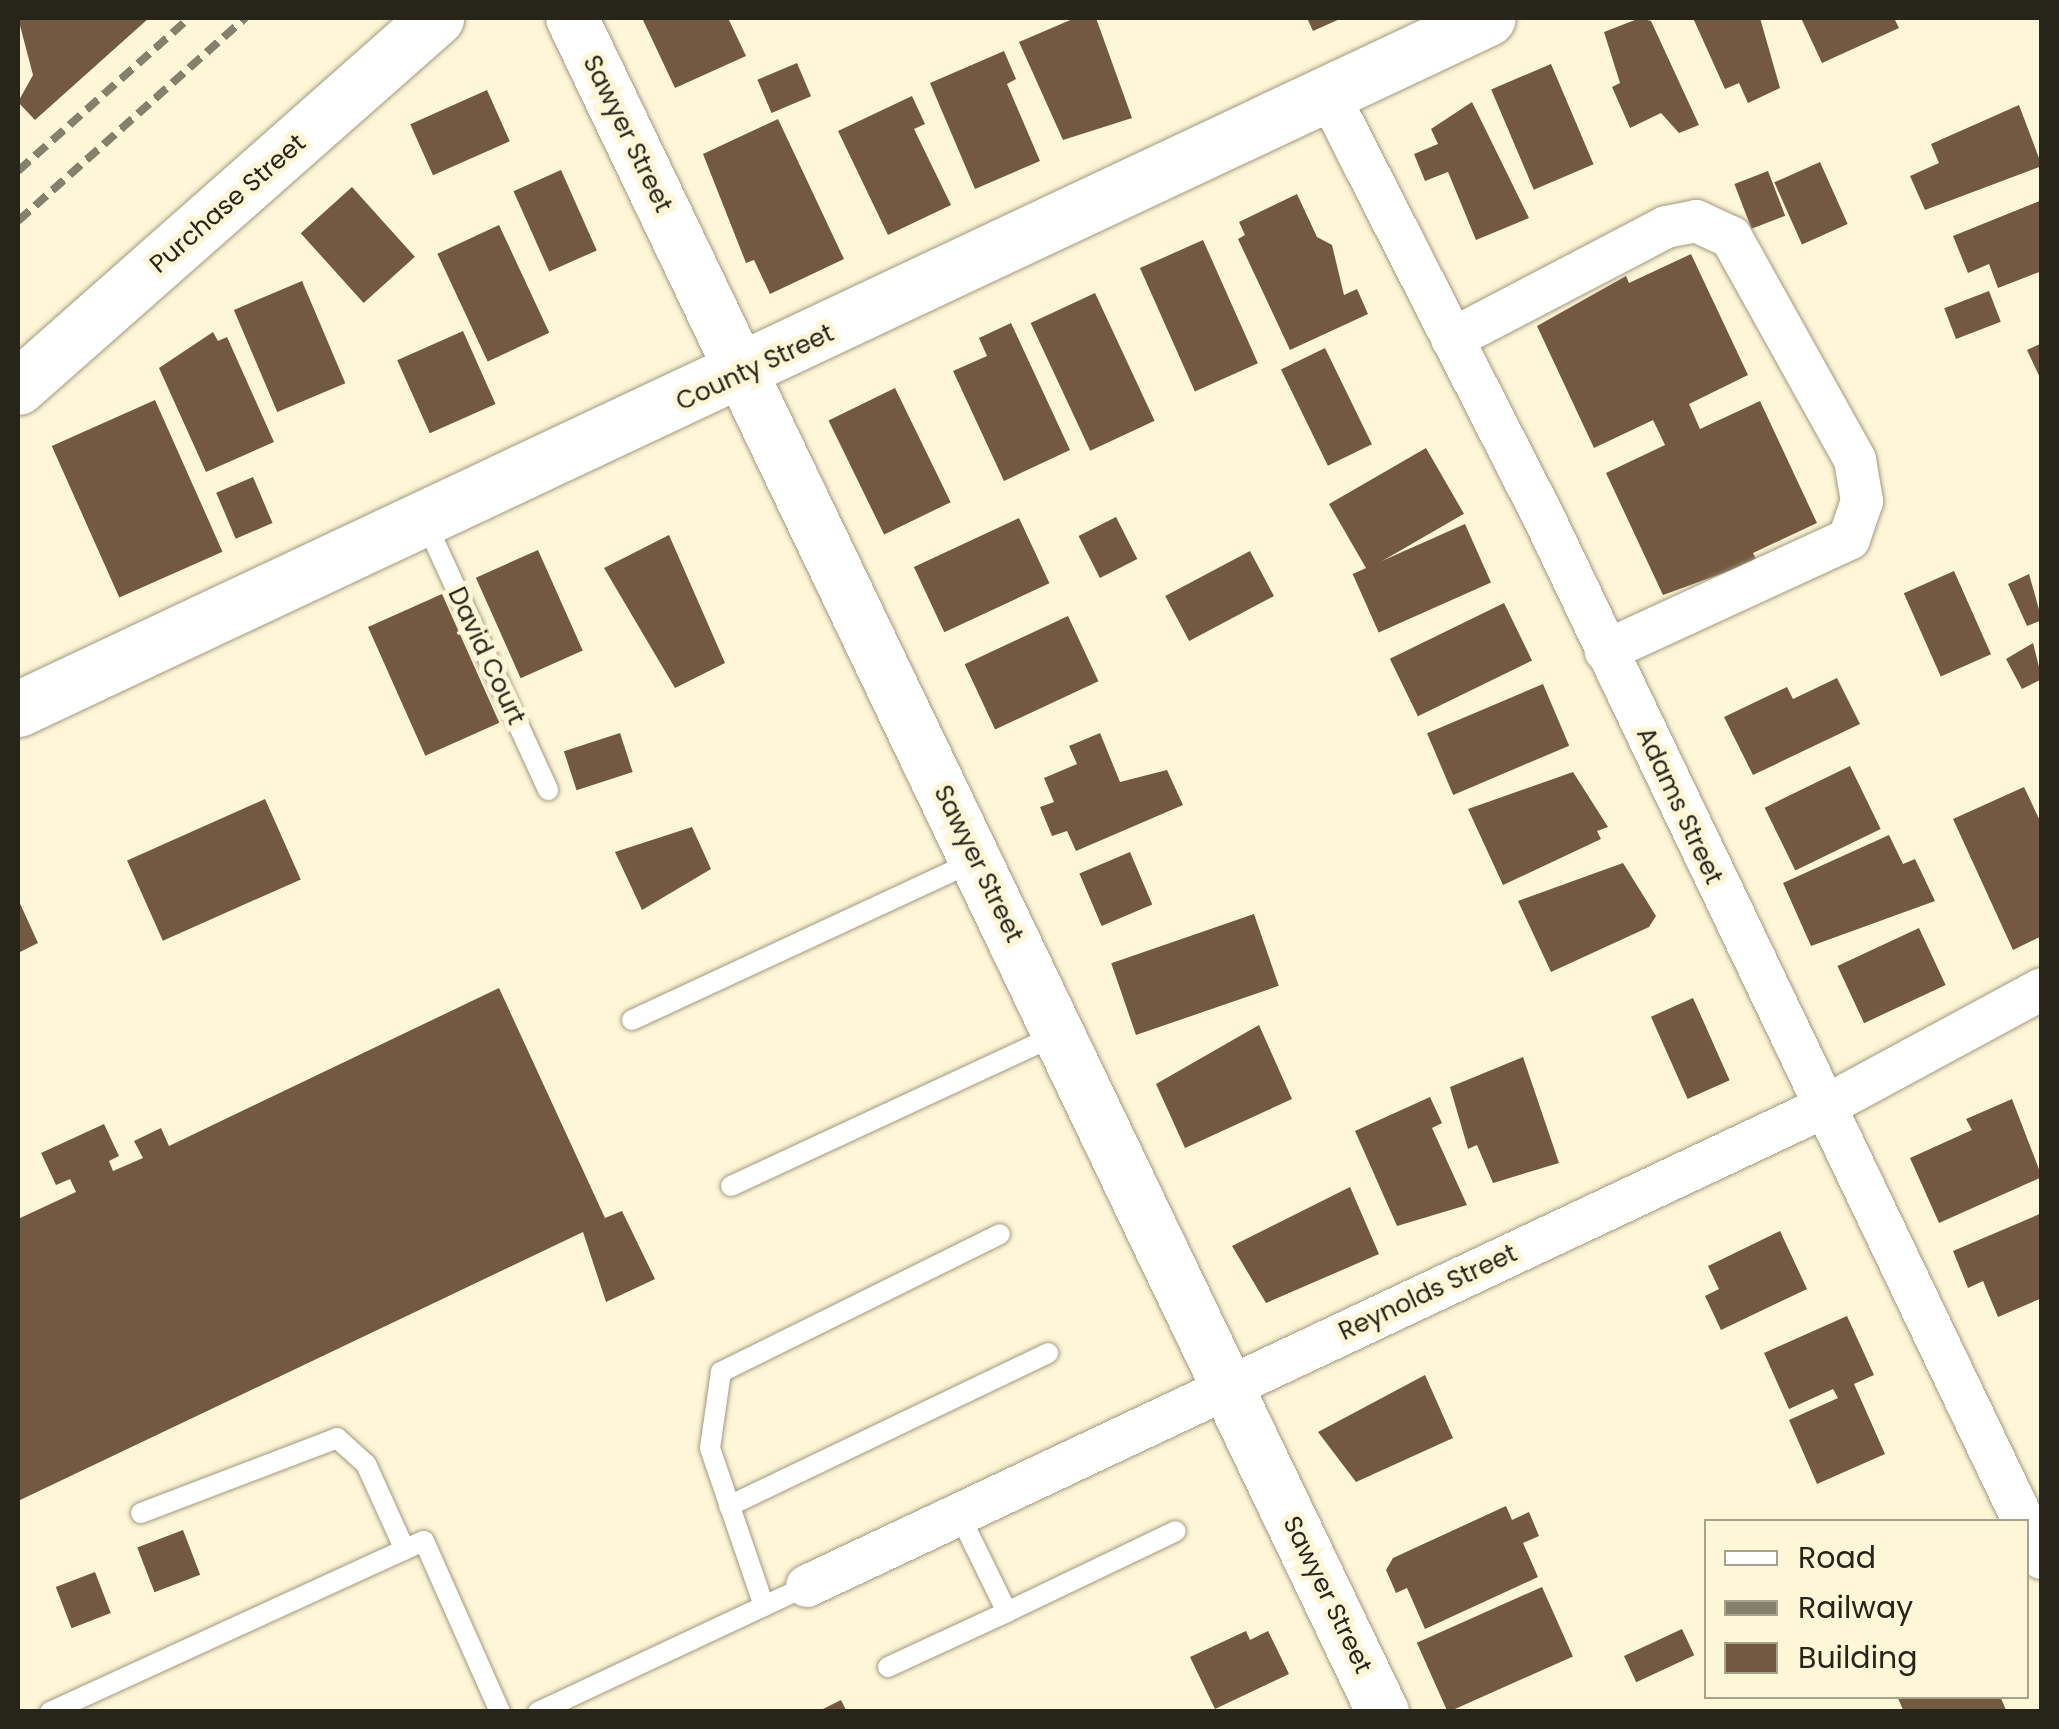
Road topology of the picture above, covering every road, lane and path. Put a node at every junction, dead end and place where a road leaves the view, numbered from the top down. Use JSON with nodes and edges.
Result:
{"nodes":[{"id":1,"x":436,"y":18,"type":"edge"},
{"id":2,"x":572,"y":18,"type":"edge"},
{"id":3,"x":1488,"y":18,"type":"edge"},
{"id":4,"x":1328,"y":94,"type":"junction"},
{"id":5,"x":1452,"y":339,"type":"junction"},
{"id":6,"x":742,"y":374,"type":"junction"},
{"id":7,"x":18,"y":387,"type":"edge"},
{"id":8,"x":425,"y":521,"type":"junction"},
{"id":9,"x":1606,"y":651,"type":"junction"},
{"id":10,"x":18,"y":709,"type":"edge"},
{"id":11,"x":548,"y":790,"type":"dead end"},
{"id":12,"x":976,"y":860,"type":"junction"},
{"id":13,"x":2042,"y":989,"type":"edge"},
{"id":14,"x":632,"y":1020,"type":"dead end"},
{"id":15,"x":1059,"y":1034,"type":"junction"},
{"id":16,"x":1820,"y":1109,"type":"junction"},
{"id":17,"x":731,"y":1186,"type":"dead end"},
{"id":18,"x":1000,"y":1234,"type":"dead end"},
{"id":19,"x":1048,"y":1353,"type":"dead end"},
{"id":20,"x":1227,"y":1387,"type":"junction"},
{"id":21,"x":729,"y":1506,"type":"junction"},
{"id":22,"x":141,"y":1514,"type":"dead end"},
{"id":23,"x":959,"y":1514,"type":"junction"},
{"id":24,"x":2023,"y":1519,"type":"edge"},
{"id":25,"x":1176,"y":1531,"type":"dead end"},
{"id":26,"x":2029,"y":1532,"type":"edge"},
{"id":27,"x":406,"y":1550,"type":"junction"},
{"id":28,"x":2042,"y":1558,"type":"edge"},
{"id":29,"x":808,"y":1586,"type":"joint"},
{"id":30,"x":764,"y":1606,"type":"junction"},
{"id":31,"x":1007,"y":1612,"type":"junction"},
{"id":32,"x":888,"y":1667,"type":"dead end"},
{"id":33,"x":50,"y":1712,"type":"edge"},
{"id":34,"x":500,"y":1712,"type":"edge"},
{"id":35,"x":538,"y":1712,"type":"edge"},
{"id":36,"x":1382,"y":1712,"type":"edge"}],
"edges":[{"from":1,"to":7,"type":"main road","name":"Purchase Street"},
{"from":2,"to":6,"type":"street","name":"Sawyer Street"},
{"from":3,"to":4,"type":"main road","name":"County Street"},
{"from":4,"to":5,"type":"street","name":"Adams Street"},
{"from":4,"to":6,"type":"main road","name":"County Street"},
{"from":5,"to":9,"type":"street","name":"Adams Street"},
{"from":5,"to":9,"type":"street"},
{"from":6,"to":8,"type":"main road","name":"County Street"},
{"from":6,"to":12,"type":"street","name":"Sawyer Street"},
{"from":8,"to":10,"type":"main road","name":"County Street"},
{"from":8,"to":11,"type":"lane","name":"David Court"},
{"from":9,"to":16,"type":"street","name":"Adams Street"},
{"from":12,"to":14,"type":"lane"},
{"from":12,"to":15,"type":"street","name":"Sawyer Street"},
{"from":13,"to":16,"type":"street","name":"Reynolds Street"},
{"from":15,"to":17,"type":"lane"},
{"from":15,"to":20,"type":"street","name":"Sawyer Street"},
{"from":16,"to":20,"type":"street","name":"Reynolds Street"},
{"from":16,"to":24,"type":"street","name":"Adams Street"},
{"from":18,"to":21,"type":"lane"},
{"from":19,"to":21,"type":"lane"},
{"from":20,"to":23,"type":"street","name":"Reynolds Street"},
{"from":20,"to":36,"type":"street","name":"Sawyer Street"},
{"from":21,"to":30,"type":"lane"},
{"from":22,"to":27,"type":"lane"},
{"from":23,"to":29,"type":"street","name":"Reynolds Street"},
{"from":23,"to":31,"type":"lane"},
{"from":25,"to":31,"type":"lane"},
{"from":26,"to":28,"type":"street","name":"Adams Street"},
{"from":27,"to":33,"type":"lane"},
{"from":27,"to":34,"type":"lane"},
{"from":29,"to":30,"type":"lane"},
{"from":30,"to":35,"type":"lane"},
{"from":31,"to":32,"type":"lane"}]}
